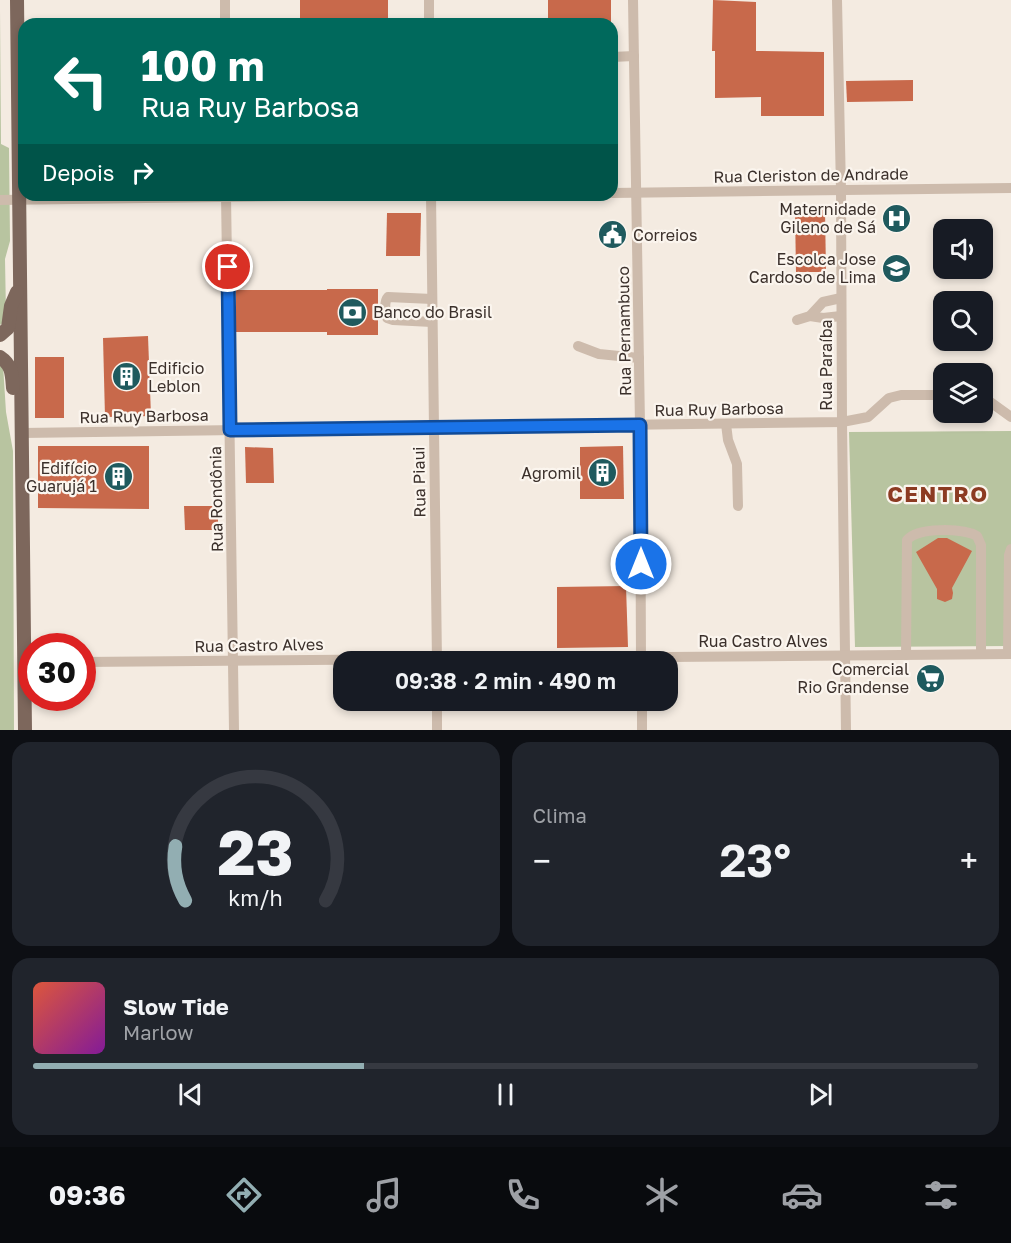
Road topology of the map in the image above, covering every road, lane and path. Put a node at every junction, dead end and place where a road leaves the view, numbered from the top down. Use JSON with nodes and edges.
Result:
{"nodes":[{"id":1,"x":17,"y":0,"type":"edge"},
{"id":2,"x":225,"y":0,"type":"edge"},
{"id":3,"x":429,"y":0,"type":"edge"},
{"id":4,"x":633,"y":0,"type":"edge"},
{"id":5,"x":837,"y":0,"type":"edge"},
{"id":6,"x":225,"y":18,"type":"edge"},
{"id":7,"x":429,"y":18,"type":"edge"},
{"id":8,"x":634,"y":56,"type":"junction"},
{"id":9,"x":618,"y":57,"type":"edge"},
{"id":10,"x":18,"y":67,"type":"edge"},
{"id":11,"x":1011,"y":188,"type":"edge"},
{"id":12,"x":841,"y":190,"type":"junction"},
{"id":13,"x":618,"y":193,"type":"edge"},
{"id":14,"x":637,"y":193,"type":"junction"},
{"id":15,"x":0,"y":200,"type":"edge"},
{"id":16,"x":18,"y":200,"type":"edge"},
{"id":17,"x":20,"y":201,"type":"edge"},
{"id":18,"x":226,"y":201,"type":"edge"},
{"id":19,"x":431,"y":201,"type":"edge"},
{"id":20,"x":20,"y":286,"type":"junction"},
{"id":21,"x":841,"y":298,"type":"junction"},
{"id":22,"x":432,"y":299,"type":"junction"},
{"id":23,"x":810,"y":316,"type":"junction"},
{"id":24,"x":841,"y":316,"type":"junction"},
{"id":25,"x":797,"y":320,"type":"dead end"},
{"id":26,"x":432,"y":322,"type":"junction"},
{"id":27,"x":0,"y":335,"type":"edge"},
{"id":28,"x":578,"y":346,"type":"dead end"},
{"id":29,"x":0,"y":357,"type":"edge"},
{"id":30,"x":639,"y":358,"type":"junction"},
{"id":31,"x":933,"y":394,"type":"edge"},
{"id":32,"x":993,"y":404,"type":"edge"},
{"id":33,"x":22,"y":408,"type":"junction"},
{"id":34,"x":1011,"y":417,"type":"edge"},
{"id":35,"x":842,"y":422,"type":"junction"},
{"id":36,"x":726,"y":424,"type":"junction"},
{"id":37,"x":640,"y":425,"type":"junction"},
{"id":38,"x":434,"y":427,"type":"junction"},
{"id":39,"x":230,"y":430,"type":"junction"},
{"id":40,"x":22,"y":433,"type":"junction"},
{"id":41,"x":738,"y":506,"type":"dead end"},
{"id":42,"x":1011,"y":549,"type":"edge"},
{"id":43,"x":27,"y":633,"type":"edge"},
{"id":44,"x":437,"y":651,"type":"edge"},
{"id":45,"x":641,"y":651,"type":"edge"},
{"id":46,"x":981,"y":654,"type":"junction"},
{"id":47,"x":1009,"y":654,"type":"edge"},
{"id":48,"x":906,"y":655,"type":"junction"},
{"id":49,"x":846,"y":656,"type":"junction"},
{"id":50,"x":678,"y":658,"type":"edge"},
{"id":51,"x":233,"y":659,"type":"junction"},
{"id":52,"x":333,"y":659,"type":"edge"},
{"id":53,"x":96,"y":662,"type":"edge"},
{"id":54,"x":26,"y":711,"type":"edge"},
{"id":55,"x":437,"y":711,"type":"edge"},
{"id":56,"x":642,"y":711,"type":"edge"},
{"id":57,"x":25,"y":730,"type":"edge"},
{"id":58,"x":234,"y":730,"type":"edge"},
{"id":59,"x":437,"y":730,"type":"edge"},
{"id":60,"x":642,"y":730,"type":"edge"},
{"id":61,"x":846,"y":730,"type":"edge"}],
"edges":[{"from":1,"to":10,"type":"main road"},
{"from":2,"to":6,"type":"street"},
{"from":3,"to":7,"type":"street"},
{"from":4,"to":8,"type":"street","name":"Rua Pernambuco"},
{"from":5,"to":12,"type":"street","name":"Rua Paraíba"},
{"from":8,"to":9,"type":"street"},
{"from":8,"to":14,"type":"street","name":"Rua Pernambuco"},
{"from":11,"to":12,"type":"street","name":"Rua Cleriston de Andrade"},
{"from":12,"to":14,"type":"street","name":"Rua Cleriston de Andrade"},
{"from":12,"to":21,"type":"street","name":"Rua Paraíba"},
{"from":13,"to":14,"type":"street","name":"Rua Cleriston de Andrade"},
{"from":14,"to":30,"type":"street","name":"Rua Pernambuco"},
{"from":15,"to":16,"type":"street"},
{"from":17,"to":20,"type":"main road"},
{"from":18,"to":39,"type":"street","name":"Rua Rondônia"},
{"from":19,"to":22,"type":"street","name":"Rua Piaui"},
{"from":20,"to":27,"type":"main road"},
{"from":20,"to":33,"type":"main road"},
{"from":21,"to":23,"type":"street"},
{"from":21,"to":24,"type":"street","name":"Rua Paraíba"},
{"from":22,"to":26,"type":"street","name":"Rua Piaui"},
{"from":22,"to":26,"type":"street"},
{"from":23,"to":24,"type":"street"},
{"from":23,"to":25,"type":"street"},
{"from":24,"to":35,"type":"street","name":"Rua Paraíba"},
{"from":26,"to":38,"type":"street","name":"Rua Piaui"},
{"from":28,"to":30,"type":"street"},
{"from":29,"to":33,"type":"main road"},
{"from":30,"to":37,"type":"street","name":"Rua Pernambuco"},
{"from":31,"to":35,"type":"street","name":"Rua Ruy Barbosa"},
{"from":32,"to":34,"type":"street"},
{"from":33,"to":40,"type":"main road"},
{"from":35,"to":36,"type":"street","name":"Rua Ruy Barbosa"},
{"from":35,"to":49,"type":"street","name":"Rua Paraíba"},
{"from":36,"to":37,"type":"street","name":"Rua Ruy Barbosa"},
{"from":36,"to":41,"type":"street"},
{"from":37,"to":38,"type":"street","name":"Rua Ruy Barbosa"},
{"from":37,"to":45,"type":"street","name":"Rua Pernambuco"},
{"from":38,"to":39,"type":"street","name":"Rua Ruy Barbosa"},
{"from":38,"to":44,"type":"street","name":"Rua Piaui"},
{"from":39,"to":40,"type":"street","name":"Rua Ruy Barbosa"},
{"from":39,"to":51,"type":"street","name":"Rua Rondônia"},
{"from":40,"to":43,"type":"main road"},
{"from":42,"to":47,"type":"street"},
{"from":46,"to":47,"type":"street","name":"Rua Castro Alves"},
{"from":46,"to":48,"type":"street","name":"Rua Castro Alves"},
{"from":46,"to":48,"type":"street"},
{"from":48,"to":49,"type":"street","name":"Rua Castro Alves"},
{"from":49,"to":50,"type":"street","name":"Rua Castro Alves"},
{"from":49,"to":61,"type":"street","name":"Rua Paraíba"},
{"from":51,"to":52,"type":"street","name":"Rua Castro Alves"},
{"from":51,"to":53,"type":"street","name":"Rua Castro Alves"},
{"from":51,"to":58,"type":"street","name":"Rua Rondônia"},
{"from":54,"to":57,"type":"main road"},
{"from":55,"to":59,"type":"street"},
{"from":56,"to":60,"type":"street"}]}
